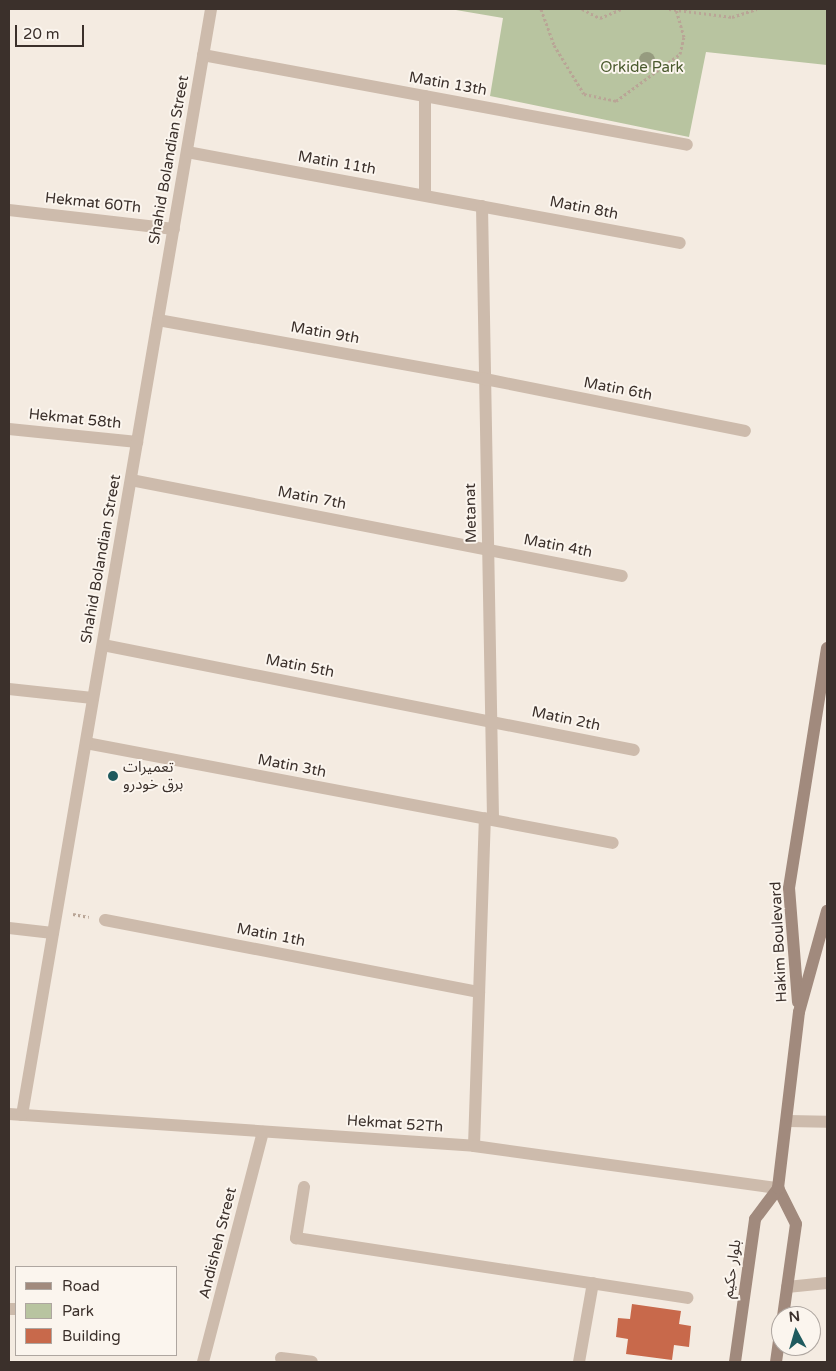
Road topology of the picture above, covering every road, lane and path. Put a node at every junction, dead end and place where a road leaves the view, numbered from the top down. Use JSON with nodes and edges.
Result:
{"nodes":[{"id":1,"x":211,"y":9,"type":"edge"},
{"id":2,"x":541,"y":9,"type":"edge"},
{"id":3,"x":582,"y":9,"type":"edge"},
{"id":4,"x":621,"y":9,"type":"edge"},
{"id":5,"x":669,"y":9,"type":"edge"},
{"id":6,"x":757,"y":9,"type":"edge"},
{"id":7,"x":677,"y":10,"type":"edge"},
{"id":8,"x":203,"y":55,"type":"junction"},
{"id":9,"x":425,"y":96,"type":"junction"},
{"id":10,"x":687,"y":145,"type":"dead end"},
{"id":11,"x":187,"y":152,"type":"junction"},
{"id":12,"x":425,"y":195,"type":"junction"},
{"id":13,"x":482,"y":206,"type":"junction"},
{"id":14,"x":9,"y":210,"type":"edge"},
{"id":15,"x":174,"y":229,"type":"junction"},
{"id":16,"x":680,"y":242,"type":"dead end"},
{"id":17,"x":158,"y":320,"type":"junction"},
{"id":18,"x":485,"y":379,"type":"junction"},
{"id":19,"x":9,"y":429,"type":"edge"},
{"id":20,"x":745,"y":431,"type":"dead end"},
{"id":21,"x":137,"y":442,"type":"junction"},
{"id":22,"x":131,"y":480,"type":"junction"},
{"id":23,"x":488,"y":548,"type":"junction"},
{"id":24,"x":622,"y":576,"type":"dead end"},
{"id":25,"x":103,"y":644,"type":"junction"},
{"id":26,"x":827,"y":648,"type":"edge"},
{"id":27,"x":9,"y":689,"type":"edge"},
{"id":28,"x":93,"y":698,"type":"junction"},
{"id":29,"x":491,"y":720,"type":"junction"},
{"id":30,"x":86,"y":744,"type":"junction"},
{"id":31,"x":634,"y":750,"type":"dead end"},
{"id":32,"x":489,"y":819,"type":"junction"},
{"id":33,"x":613,"y":843,"type":"dead end"},
{"id":34,"x":57,"y":911,"type":"junction"},
{"id":35,"x":827,"y":911,"type":"edge"},
{"id":36,"x":105,"y":920,"type":"joint"},
{"id":37,"x":9,"y":928,"type":"edge"},
{"id":38,"x":54,"y":933,"type":"junction"},
{"id":39,"x":480,"y":992,"type":"junction"},
{"id":40,"x":799,"y":1012,"type":"junction"},
{"id":41,"x":9,"y":1114,"type":"edge"},
{"id":42,"x":22,"y":1116,"type":"junction"},
{"id":43,"x":788,"y":1122,"type":"junction"},
{"id":44,"x":827,"y":1122,"type":"edge"},
{"id":45,"x":263,"y":1132,"type":"junction"},
{"id":46,"x":474,"y":1146,"type":"junction"},
{"id":47,"x":304,"y":1187,"type":"dead end"},
{"id":48,"x":778,"y":1188,"type":"junction"},
{"id":49,"x":593,"y":1283,"type":"junction"},
{"id":50,"x":827,"y":1283,"type":"edge"},
{"id":51,"x":787,"y":1287,"type":"junction"},
{"id":52,"x":687,"y":1298,"type":"dead end"},
{"id":53,"x":784,"y":1306,"type":"edge"},
{"id":54,"x":281,"y":1358,"type":"dead end"},
{"id":55,"x":203,"y":1362,"type":"edge"},
{"id":56,"x":312,"y":1362,"type":"edge"},
{"id":57,"x":579,"y":1362,"type":"edge"},
{"id":58,"x":735,"y":1362,"type":"edge"}],
"edges":[{"from":1,"to":8,"type":"street","name":"Shahid Bolandian Street"},
{"from":2,"to":7,"type":"path"},
{"from":3,"to":4,"type":"path"},
{"from":5,"to":7,"type":"path"},
{"from":6,"to":7,"type":"path"},
{"from":8,"to":9,"type":"street","name":"Matin 13th"},
{"from":8,"to":11,"type":"street","name":"Shahid Bolandian Street"},
{"from":9,"to":10,"type":"street","name":"Matin 13th"},
{"from":9,"to":12,"type":"street"},
{"from":11,"to":12,"type":"street","name":"Matin 11th"},
{"from":11,"to":15,"type":"street","name":"Shahid Bolandian Street"},
{"from":12,"to":13,"type":"street","name":"Matin 11th"},
{"from":13,"to":16,"type":"street","name":"Matin 8th"},
{"from":13,"to":18,"type":"street","name":"Metanat"},
{"from":14,"to":15,"type":"street","name":"Hekmat 60Th"},
{"from":15,"to":17,"type":"street","name":"Shahid Bolandian Street"},
{"from":17,"to":18,"type":"street","name":"Matin 9th"},
{"from":17,"to":21,"type":"street","name":"Shahid Bolandian Street"},
{"from":18,"to":20,"type":"street","name":"Matin 6th"},
{"from":18,"to":23,"type":"street","name":"Metanat"},
{"from":19,"to":21,"type":"street","name":"Hekmat 58th"},
{"from":21,"to":22,"type":"street","name":"Shahid Bolandian Street"},
{"from":22,"to":23,"type":"street","name":"Matin 7th"},
{"from":22,"to":25,"type":"street","name":"Shahid Bolandian Street"},
{"from":23,"to":24,"type":"street","name":"Matin 4th"},
{"from":23,"to":29,"type":"street","name":"Metanat"},
{"from":25,"to":28,"type":"street","name":"Shahid Bolandian Street"},
{"from":25,"to":29,"type":"street","name":"Matin 5th"},
{"from":26,"to":40,"type":"main road","name":"Hakim Boulevard"},
{"from":27,"to":28,"type":"street"},
{"from":28,"to":30,"type":"street","name":"Shahid Bolandian Street"},
{"from":29,"to":31,"type":"street","name":"Matin 2th"},
{"from":29,"to":32,"type":"street","name":"Metanat"},
{"from":30,"to":32,"type":"street","name":"Matin 3th"},
{"from":30,"to":34,"type":"street","name":"Shahid Bolandian Street"},
{"from":32,"to":33,"type":"street","name":"Matin 3th"},
{"from":32,"to":39,"type":"street","name":"Metanat"},
{"from":34,"to":36,"type":"path"},
{"from":34,"to":38,"type":"street","name":"Shahid Bolandian Street"},
{"from":35,"to":40,"type":"main road","name":"Hakim Boulevard"},
{"from":36,"to":39,"type":"street","name":"Matin 1th"},
{"from":37,"to":38,"type":"street"},
{"from":38,"to":42,"type":"street","name":"Shahid Bolandian Street"},
{"from":39,"to":46,"type":"street","name":"Metanat"},
{"from":40,"to":43,"type":"main road","name":"بلوار حکیم"},
{"from":41,"to":42,"type":"street","name":"Hekmat 52Th"},
{"from":42,"to":45,"type":"street","name":"Hekmat 52Th"},
{"from":43,"to":44,"type":"street"},
{"from":43,"to":48,"type":"main road","name":"بلوار حکیم"},
{"from":45,"to":46,"type":"street","name":"Hekmat 52Th"},
{"from":45,"to":55,"type":"street","name":"Andisheh Street"},
{"from":46,"to":48,"type":"street","name":"Hekmat 52Th"},
{"from":47,"to":49,"type":"street"},
{"from":48,"to":51,"type":"main road"},
{"from":48,"to":58,"type":"main road","name":"بلوار حکیم"},
{"from":49,"to":52,"type":"street"},
{"from":49,"to":57,"type":"street"},
{"from":50,"to":51,"type":"street"},
{"from":51,"to":53,"type":"main road"},
{"from":54,"to":56,"type":"street"}]}
